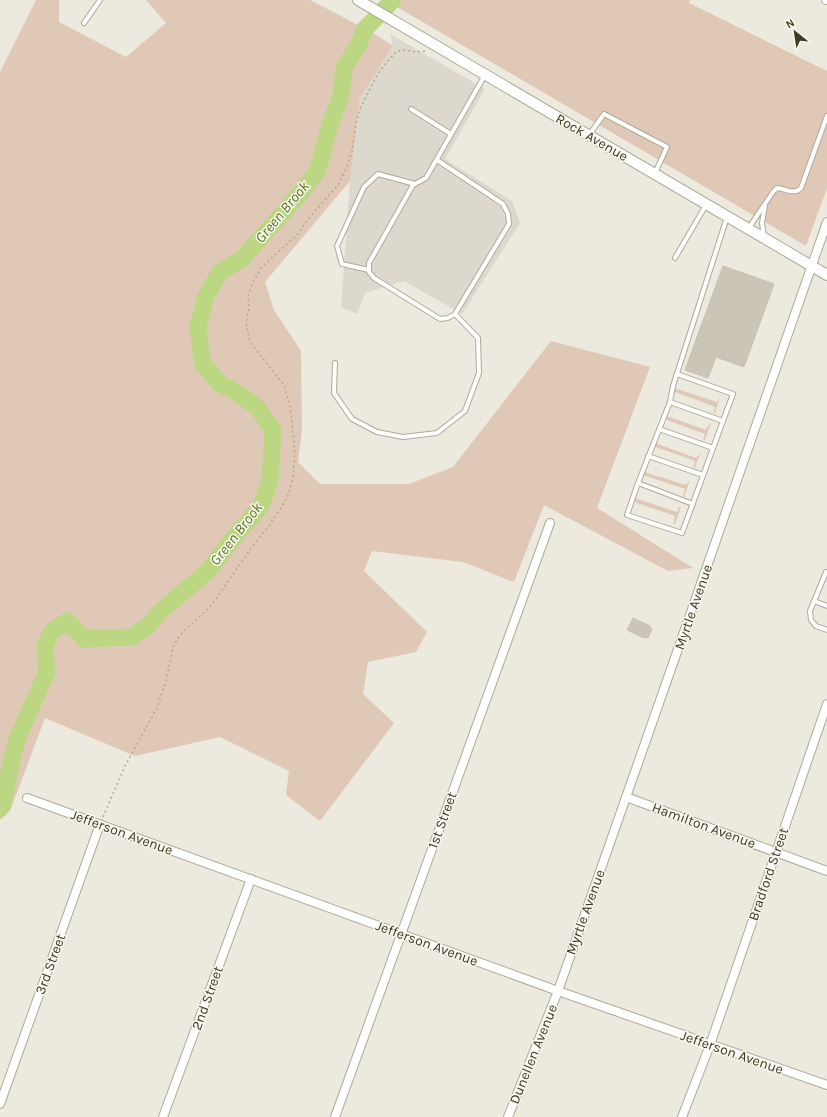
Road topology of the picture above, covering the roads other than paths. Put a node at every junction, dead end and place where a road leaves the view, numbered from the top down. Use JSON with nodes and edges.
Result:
{"nodes":[{"id":1,"x":100,"y":0,"type":"edge"},
{"id":2,"x":362,"y":2,"type":"edge"},
{"id":3,"x":84,"y":23,"type":"dead end"},
{"id":4,"x":486,"y":75,"type":"junction"},
{"id":5,"x":411,"y":109,"type":"dead end"},
{"id":6,"x":827,"y":116,"type":"edge"},
{"id":7,"x":451,"y":134,"type":"junction"},
{"id":8,"x":589,"y":135,"type":"junction"},
{"id":9,"x":437,"y":160,"type":"junction"},
{"id":10,"x":654,"y":174,"type":"junction"},
{"id":11,"x":415,"y":184,"type":"junction"},
{"id":12,"x":766,"y":202,"type":"junction"},
{"id":13,"x":706,"y":204,"type":"junction"},
{"id":14,"x":727,"y":217,"type":"junction"},
{"id":15,"x":827,"y":222,"type":"edge"},
{"id":16,"x":748,"y":229,"type":"junction"},
{"id":17,"x":764,"y":238,"type":"junction"},
{"id":18,"x":675,"y":258,"type":"dead end"},
{"id":19,"x":811,"y":266,"type":"junction"},
{"id":20,"x":369,"y":270,"type":"junction"},
{"id":21,"x":827,"y":275,"type":"edge"},
{"id":22,"x":455,"y":314,"type":"junction"},
{"id":23,"x":335,"y":363,"type":"dead end"},
{"id":24,"x":677,"y":374,"type":"junction"},
{"id":25,"x":670,"y":402,"type":"junction"},
{"id":26,"x":723,"y":422,"type":"junction"},
{"id":27,"x":659,"y":429,"type":"junction"},
{"id":28,"x":714,"y":448,"type":"junction"},
{"id":29,"x":648,"y":456,"type":"junction"},
{"id":30,"x":703,"y":475,"type":"junction"},
{"id":31,"x":638,"y":483,"type":"junction"},
{"id":32,"x":693,"y":504,"type":"junction"},
{"id":33,"x":550,"y":523,"type":"dead end"},
{"id":34,"x":827,"y":571,"type":"edge"},
{"id":35,"x":814,"y":601,"type":"junction"},
{"id":36,"x":827,"y":606,"type":"edge"},
{"id":37,"x":827,"y":630,"type":"edge"},
{"id":38,"x":827,"y":704,"type":"edge"},
{"id":39,"x":824,"y":722,"type":"edge"},
{"id":40,"x":626,"y":797,"type":"junction"},
{"id":41,"x":27,"y":798,"type":"dead end"},
{"id":42,"x":100,"y":824,"type":"junction"},
{"id":43,"x":776,"y":852,"type":"junction"},
{"id":44,"x":827,"y":870,"type":"edge"},
{"id":45,"x":251,"y":879,"type":"junction"},
{"id":46,"x":401,"y":934,"type":"junction"},
{"id":47,"x":558,"y":991,"type":"junction"},
{"id":48,"x":710,"y":1044,"type":"junction"},
{"id":49,"x":827,"y":1085,"type":"edge"},
{"id":50,"x":0,"y":1104,"type":"edge"},
{"id":51,"x":163,"y":1117,"type":"edge"},
{"id":52,"x":335,"y":1117,"type":"edge"},
{"id":53,"x":508,"y":1117,"type":"edge"},
{"id":54,"x":682,"y":1117,"type":"edge"}],
"edges":[{"from":1,"to":3,"type":"lane"},
{"from":2,"to":4,"type":"street","name":"Rock Avenue"},
{"from":4,"to":7,"type":"lane"},
{"from":4,"to":8,"type":"street","name":"Rock Avenue"},
{"from":5,"to":7,"type":"lane"},
{"from":6,"to":12,"type":"lane"},
{"from":7,"to":9,"type":"lane"},
{"from":8,"to":10,"type":"street","name":"Rock Avenue"},
{"from":8,"to":10,"type":"lane"},
{"from":9,"to":11,"type":"lane"},
{"from":9,"to":22,"type":"lane"},
{"from":10,"to":13,"type":"street","name":"Rock Avenue"},
{"from":11,"to":20,"type":"lane"},
{"from":11,"to":20,"type":"lane"},
{"from":12,"to":16,"type":"lane"},
{"from":12,"to":17,"type":"lane"},
{"from":13,"to":14,"type":"street","name":"Rock Avenue"},
{"from":13,"to":18,"type":"lane"},
{"from":14,"to":16,"type":"street","name":"Rock Avenue"},
{"from":14,"to":24,"type":"lane"},
{"from":15,"to":19,"type":"street","name":"Myrtle Avenue"},
{"from":16,"to":17,"type":"street","name":"Rock Avenue"},
{"from":17,"to":19,"type":"street","name":"Rock Avenue"},
{"from":19,"to":21,"type":"street","name":"Rock Avenue"},
{"from":19,"to":40,"type":"street","name":"Myrtle Avenue"},
{"from":20,"to":22,"type":"lane"},
{"from":22,"to":23,"type":"lane"},
{"from":24,"to":25,"type":"lane"},
{"from":24,"to":26,"type":"lane"},
{"from":25,"to":26,"type":"lane"},
{"from":25,"to":27,"type":"lane"},
{"from":26,"to":28,"type":"lane"},
{"from":27,"to":28,"type":"lane"},
{"from":27,"to":29,"type":"lane"},
{"from":28,"to":30,"type":"lane"},
{"from":29,"to":30,"type":"lane"},
{"from":29,"to":31,"type":"lane"},
{"from":30,"to":32,"type":"lane"},
{"from":31,"to":32,"type":"lane"},
{"from":31,"to":32,"type":"lane"},
{"from":33,"to":46,"type":"street","name":"1st Street"},
{"from":34,"to":35,"type":"lane"},
{"from":35,"to":36,"type":"lane"},
{"from":35,"to":37,"type":"lane"},
{"from":38,"to":39,"type":"street","name":"Bradford Street"},
{"from":39,"to":43,"type":"street","name":"Bradford Street"},
{"from":40,"to":43,"type":"street","name":"Hamilton Avenue"},
{"from":40,"to":47,"type":"street","name":"Myrtle Avenue"},
{"from":41,"to":42,"type":"street","name":"Jefferson Avenue"},
{"from":42,"to":45,"type":"street","name":"Jefferson Avenue"},
{"from":42,"to":50,"type":"street","name":"3rd Street"},
{"from":43,"to":44,"type":"street","name":"Hamilton Avenue"},
{"from":43,"to":48,"type":"street","name":"Bradford Street"},
{"from":45,"to":46,"type":"street","name":"Jefferson Avenue"},
{"from":45,"to":51,"type":"street","name":"2nd Street"},
{"from":46,"to":47,"type":"street","name":"Jefferson Avenue"},
{"from":46,"to":52,"type":"street","name":"1st Street"},
{"from":47,"to":48,"type":"street","name":"Jefferson Avenue"},
{"from":47,"to":53,"type":"street","name":"Dunellen Avenue"},
{"from":48,"to":49,"type":"street","name":"Jefferson Avenue"},
{"from":48,"to":54,"type":"street","name":"Bradford Street"}]}
